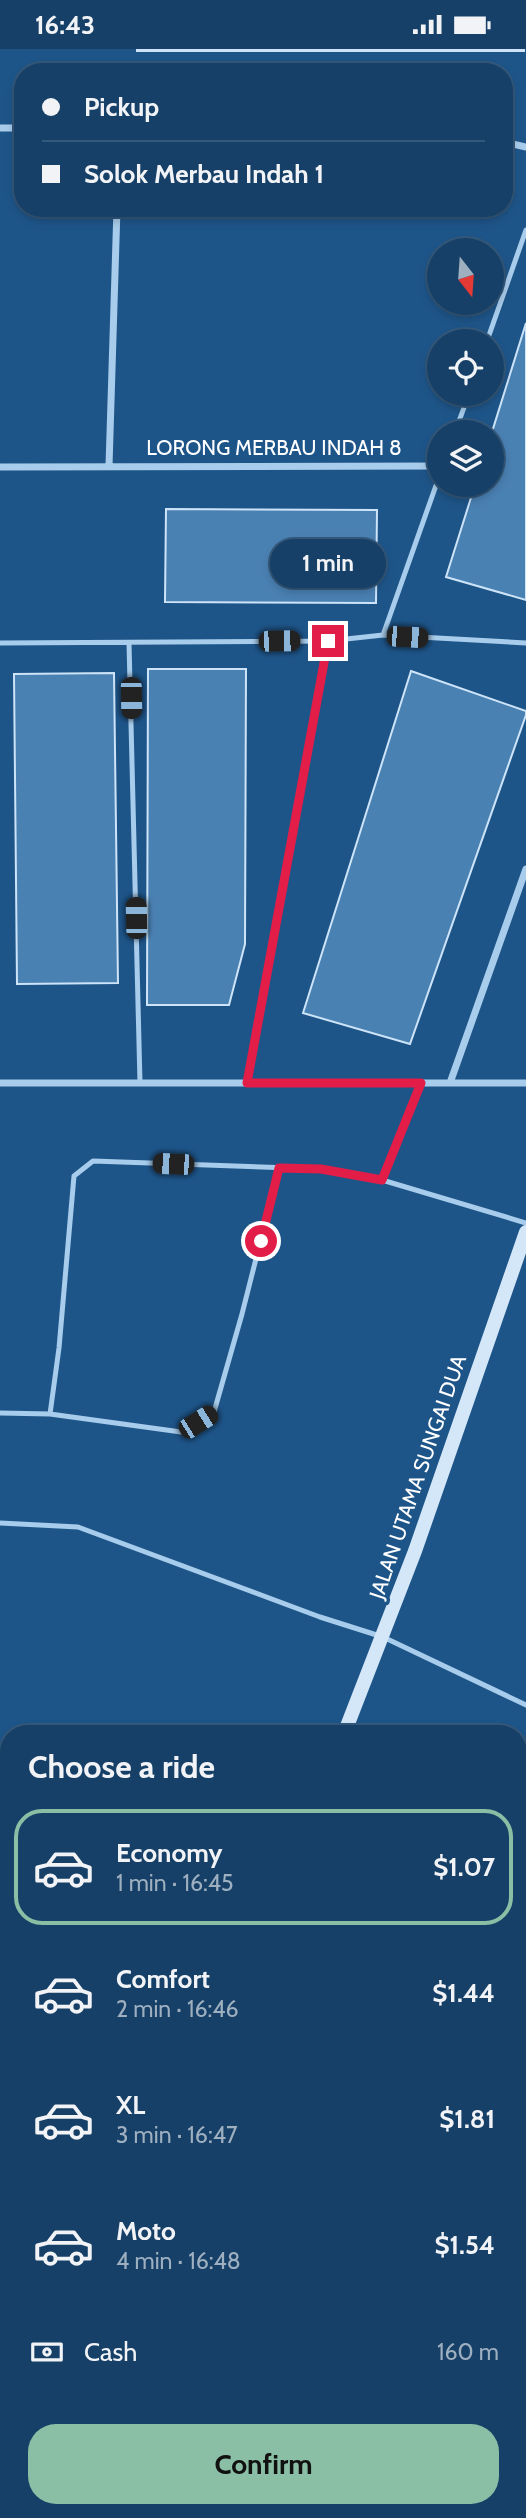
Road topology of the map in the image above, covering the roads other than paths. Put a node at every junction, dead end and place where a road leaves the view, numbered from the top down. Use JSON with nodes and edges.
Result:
{"nodes":[{"id":1,"x":117,"y":217,"type":"edge"},
{"id":2,"x":526,"y":230,"type":"edge"},
{"id":3,"x":491,"y":329,"type":"edge"},
{"id":4,"x":109,"y":466,"type":"junction"},
{"id":5,"x":427,"y":466,"type":"edge"},
{"id":6,"x":0,"y":467,"type":"edge"},
{"id":7,"x":432,"y":497,"type":"edge"},
{"id":8,"x":383,"y":635,"type":"junction"},
{"id":9,"x":328,"y":641,"type":"junction"},
{"id":10,"x":0,"y":643,"type":"edge"},
{"id":11,"x":129,"y":643,"type":"junction"},
{"id":12,"x":526,"y":643,"type":"edge"},
{"id":13,"x":526,"y":869,"type":"edge"},
{"id":14,"x":0,"y":1083,"type":"edge"},
{"id":15,"x":139,"y":1083,"type":"junction"},
{"id":16,"x":247,"y":1083,"type":"junction"},
{"id":17,"x":421,"y":1083,"type":"junction"},
{"id":18,"x":450,"y":1083,"type":"junction"},
{"id":19,"x":526,"y":1083,"type":"edge"},
{"id":20,"x":279,"y":1168,"type":"junction"},
{"id":21,"x":382,"y":1180,"type":"junction"},
{"id":22,"x":526,"y":1223,"type":"edge"},
{"id":23,"x":526,"y":1232,"type":"edge"},
{"id":24,"x":0,"y":1413,"type":"edge"},
{"id":25,"x":50,"y":1414,"type":"junction"},
{"id":26,"x":0,"y":1523,"type":"edge"},
{"id":27,"x":383,"y":1637,"type":"junction"},
{"id":28,"x":526,"y":1705,"type":"edge"},
{"id":29,"x":348,"y":1725,"type":"edge"}],
"edges":[{"from":1,"to":4,"type":"street"},
{"from":2,"to":3,"type":"lane"},
{"from":4,"to":5,"type":"street","name":"LORONG MERBAU INDAH 8"},
{"from":4,"to":6,"type":"street","name":"LORONG MERBAU INDAH 8"},
{"from":7,"to":8,"type":"lane"},
{"from":8,"to":9,"type":"lane"},
{"from":8,"to":12,"type":"lane"},
{"from":9,"to":11,"type":"lane"},
{"from":9,"to":16,"type":"street"},
{"from":10,"to":11,"type":"lane"},
{"from":11,"to":15,"type":"lane"},
{"from":13,"to":18,"type":"street"},
{"from":14,"to":15,"type":"street"},
{"from":15,"to":16,"type":"street"},
{"from":16,"to":17,"type":"street"},
{"from":17,"to":18,"type":"street"},
{"from":17,"to":21,"type":"lane"},
{"from":18,"to":19,"type":"street"},
{"from":20,"to":21,"type":"lane"},
{"from":20,"to":25,"type":"lane"},
{"from":20,"to":25,"type":"lane"},
{"from":21,"to":22,"type":"lane"},
{"from":23,"to":27,"type":"main road","name":"JALAN UTAMA SUNGAI DUA"},
{"from":24,"to":25,"type":"lane"},
{"from":26,"to":27,"type":"lane"},
{"from":27,"to":28,"type":"lane"},
{"from":27,"to":29,"type":"main road","name":"JALAN UTAMA SUNGAI DUA"}]}
